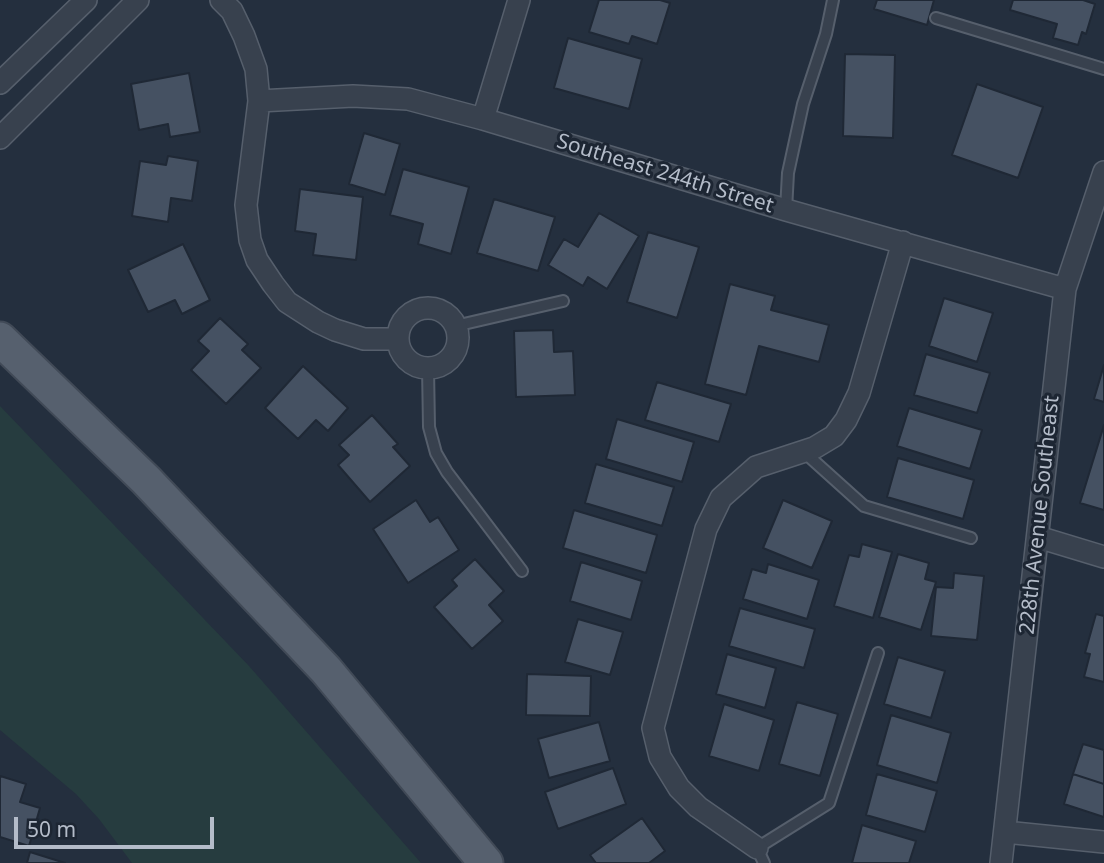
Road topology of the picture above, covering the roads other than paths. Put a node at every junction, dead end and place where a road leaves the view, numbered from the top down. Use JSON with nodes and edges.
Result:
{"nodes":[{"id":1,"x":86,"y":0,"type":"edge"},
{"id":2,"x":138,"y":0,"type":"edge"},
{"id":3,"x":221,"y":0,"type":"edge"},
{"id":4,"x":519,"y":0,"type":"edge"},
{"id":5,"x":833,"y":0,"type":"edge"},
{"id":6,"x":936,"y":18,"type":"dead end"},
{"id":7,"x":1104,"y":69,"type":"edge"},
{"id":8,"x":0,"y":83,"type":"edge"},
{"id":9,"x":259,"y":102,"type":"junction"},
{"id":10,"x":483,"y":119,"type":"junction"},
{"id":11,"x":0,"y":138,"type":"edge"},
{"id":12,"x":1104,"y":172,"type":"edge"},
{"id":13,"x":786,"y":210,"type":"junction"},
{"id":14,"x":903,"y":242,"type":"junction"},
{"id":15,"x":1065,"y":289,"type":"junction"},
{"id":16,"x":562,"y":302,"type":"dead end"},
{"id":17,"x":456,"y":326,"type":"junction"},
{"id":18,"x":0,"y":339,"type":"edge"},
{"id":19,"x":397,"y":339,"type":"junction"},
{"id":20,"x":428,"y":368,"type":"junction"},
{"id":21,"x":804,"y":452,"type":"junction"},
{"id":22,"x":1038,"y":537,"type":"junction"},
{"id":23,"x":971,"y":538,"type":"dead end"},
{"id":24,"x":1104,"y":557,"type":"edge"},
{"id":25,"x":522,"y":571,"type":"dead end"},
{"id":26,"x":878,"y":653,"type":"dead end"},
{"id":27,"x":1005,"y":832,"type":"junction"},
{"id":28,"x":1104,"y":842,"type":"edge"},
{"id":29,"x":760,"y":855,"type":"edge"},
{"id":30,"x":486,"y":863,"type":"edge"},
{"id":31,"x":1001,"y":863,"type":"edge"}],
"edges":[{"from":1,"to":8,"type":"street"},
{"from":2,"to":11,"type":"street"},
{"from":3,"to":9,"type":"street"},
{"from":4,"to":10,"type":"street"},
{"from":5,"to":13,"type":"lane"},
{"from":6,"to":7,"type":"lane"},
{"from":9,"to":10,"type":"street","name":"Southeast 244th Street"},
{"from":9,"to":19,"type":"street"},
{"from":10,"to":13,"type":"street","name":"Southeast 244th Street"},
{"from":12,"to":15,"type":"street","name":"228th Avenue Southeast"},
{"from":13,"to":14,"type":"street","name":"Southeast 244th Street"},
{"from":14,"to":15,"type":"street","name":"Southeast 244th Street"},
{"from":14,"to":21,"type":"street"},
{"from":15,"to":22,"type":"street","name":"228th Avenue Southeast"},
{"from":16,"to":17,"type":"lane"},
{"from":17,"to":19,"type":"street"},
{"from":17,"to":20,"type":"street"},
{"from":18,"to":30,"type":"main road"},
{"from":19,"to":20,"type":"street"},
{"from":20,"to":25,"type":"lane"},
{"from":21,"to":23,"type":"lane"},
{"from":21,"to":29,"type":"street"},
{"from":22,"to":24,"type":"street"},
{"from":22,"to":27,"type":"street","name":"228th Avenue Southeast"},
{"from":26,"to":29,"type":"lane"},
{"from":27,"to":28,"type":"street"},
{"from":27,"to":31,"type":"street","name":"228th Avenue Southeast"}]}
